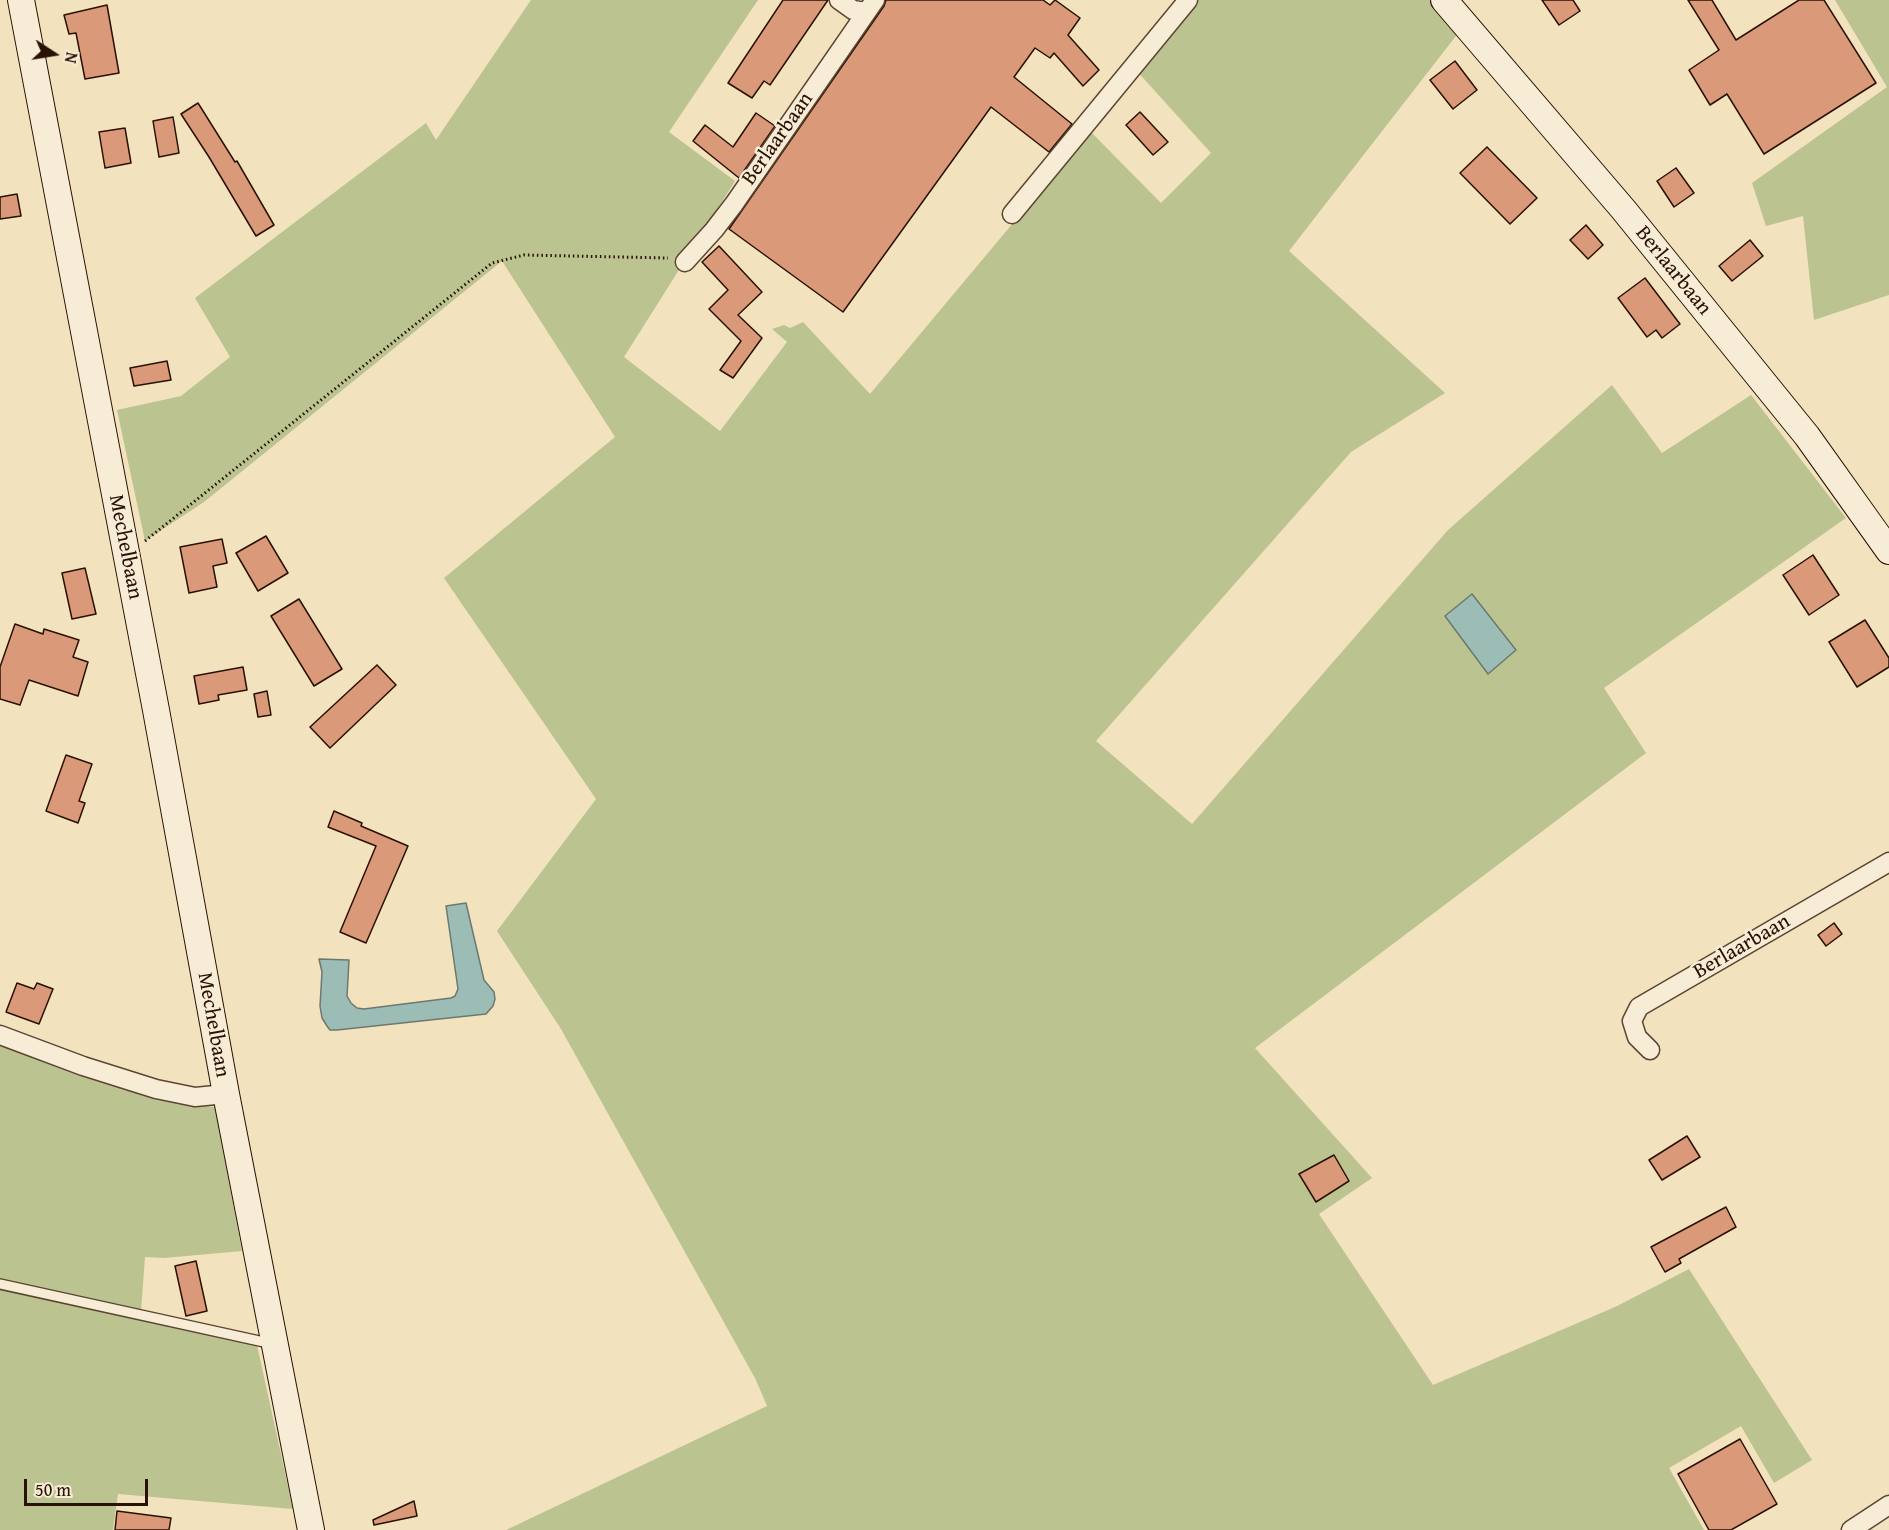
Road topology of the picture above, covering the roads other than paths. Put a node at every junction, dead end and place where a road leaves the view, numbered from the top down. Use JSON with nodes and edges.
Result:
{"nodes":[{"id":1,"x":21,"y":0,"type":"edge"},
{"id":2,"x":839,"y":0,"type":"edge"},
{"id":3,"x":1188,"y":0,"type":"edge"},
{"id":4,"x":1444,"y":0,"type":"edge"},
{"id":5,"x":871,"y":6,"type":"edge"},
{"id":6,"x":1012,"y":214,"type":"dead end"},
{"id":7,"x":686,"y":260,"type":"road end"},
{"id":8,"x":1889,"y":551,"type":"edge"},
{"id":9,"x":1889,"y":862,"type":"edge"},
{"id":10,"x":0,"y":1035,"type":"edge"},
{"id":11,"x":1650,"y":1050,"type":"dead end"},
{"id":12,"x":226,"y":1094,"type":"junction"},
{"id":13,"x":0,"y":1284,"type":"edge"},
{"id":14,"x":275,"y":1344,"type":"junction"},
{"id":15,"x":1889,"y":1505,"type":"edge"},
{"id":16,"x":311,"y":1530,"type":"edge"},
{"id":17,"x":1851,"y":1530,"type":"edge"}],
"edges":[{"from":1,"to":12,"type":"street","name":"Mechelbaan"},
{"from":2,"to":5,"type":"street","name":"Berlaarbaan"},
{"from":3,"to":6,"type":"street"},
{"from":4,"to":8,"type":"street","name":"Berlaarbaan"},
{"from":5,"to":7,"type":"street","name":"Berlaarbaan"},
{"from":9,"to":11,"type":"street","name":"Berlaarbaan"},
{"from":10,"to":12,"type":"street","name":"Mechelbaan"},
{"from":12,"to":14,"type":"street","name":"Mechelbaan"},
{"from":13,"to":14,"type":"lane"},
{"from":14,"to":16,"type":"street","name":"Mechelbaan"},
{"from":15,"to":17,"type":"street"}]}
